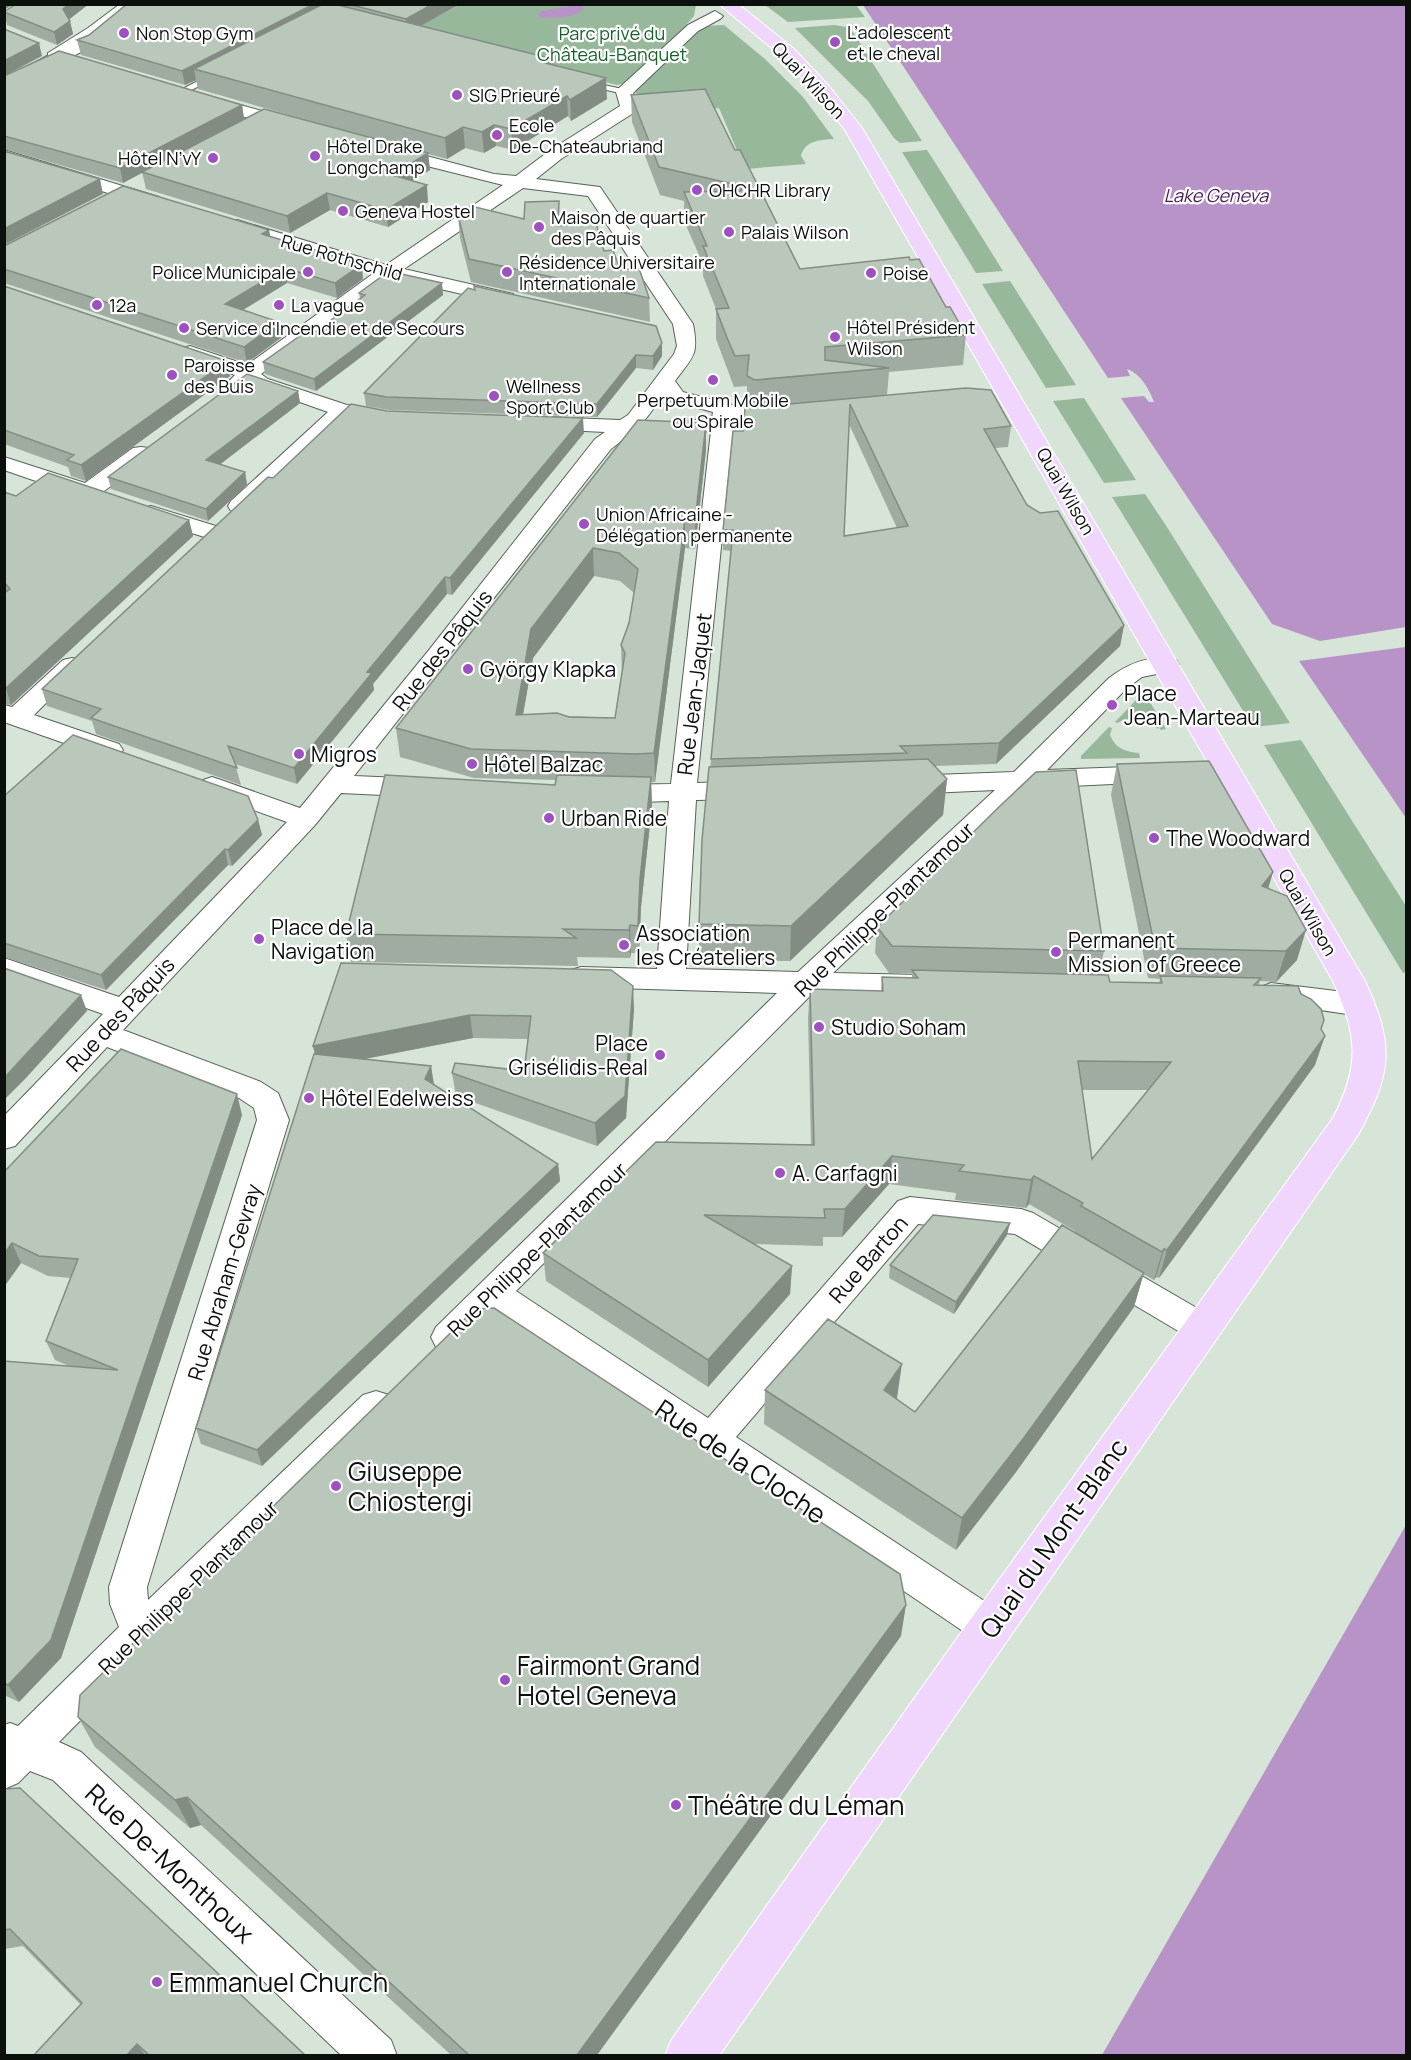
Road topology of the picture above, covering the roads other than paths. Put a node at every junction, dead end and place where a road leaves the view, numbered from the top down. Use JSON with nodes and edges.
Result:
{"nodes":[{"id":1,"x":116,"y":4,"type":"edge"},
{"id":2,"x":125,"y":4,"type":"edge"},
{"id":3,"x":138,"y":4,"type":"edge"},
{"id":4,"x":724,"y":9,"type":"edge"},
{"id":5,"x":50,"y":51,"type":"junction"},
{"id":6,"x":84,"y":65,"type":"edge"},
{"id":7,"x":219,"y":73,"type":"edge"},
{"id":8,"x":4,"y":76,"type":"edge"},
{"id":9,"x":4,"y":80,"type":"edge"},
{"id":10,"x":578,"y":81,"type":"edge"},
{"id":11,"x":4,"y":86,"type":"edge"},
{"id":12,"x":158,"y":87,"type":"edge"},
{"id":13,"x":624,"y":92,"type":"junction"},
{"id":14,"x":179,"y":93,"type":"junction"},
{"id":15,"x":264,"y":117,"type":"junction"},
{"id":16,"x":239,"y":130,"type":"edge"},
{"id":17,"x":309,"y":130,"type":"edge"},
{"id":18,"x":377,"y":148,"type":"edge"},
{"id":19,"x":4,"y":155,"type":"edge"},
{"id":20,"x":146,"y":179,"type":"edge"},
{"id":21,"x":515,"y":183,"type":"junction"},
{"id":22,"x":122,"y":192,"type":"junction"},
{"id":23,"x":99,"y":204,"type":"edge"},
{"id":24,"x":173,"y":207,"type":"edge"},
{"id":25,"x":218,"y":220,"type":"edge"},
{"id":26,"x":390,"y":272,"type":"junction"},
{"id":27,"x":522,"y":301,"type":"edge"},
{"id":28,"x":685,"y":331,"type":"junction"},
{"id":29,"x":663,"y":332,"type":"dead end"},
{"id":30,"x":167,"y":344,"type":"edge"},
{"id":31,"x":249,"y":375,"type":"junction"},
{"id":32,"x":664,"y":381,"type":"junction"},
{"id":33,"x":214,"y":401,"type":"edge"},
{"id":34,"x":343,"y":410,"type":"junction"},
{"id":35,"x":724,"y":416,"type":"junction"},
{"id":36,"x":802,"y":416,"type":"edge"},
{"id":37,"x":401,"y":419,"type":"edge"},
{"id":38,"x":517,"y":422,"type":"edge"},
{"id":39,"x":623,"y":428,"type":"junction"},
{"id":40,"x":158,"y":441,"type":"edge"},
{"id":41,"x":4,"y":463,"type":"edge"},
{"id":42,"x":109,"y":498,"type":"junction"},
{"id":43,"x":211,"y":532,"type":"junction"},
{"id":44,"x":194,"y":549,"type":"edge"},
{"id":45,"x":89,"y":648,"type":"edge"},
{"id":46,"x":1167,"y":665,"type":"junction"},
{"id":47,"x":10,"y":715,"type":"edge"},
{"id":48,"x":132,"y":758,"type":"edge"},
{"id":49,"x":1203,"y":771,"type":"junction"},
{"id":50,"x":188,"y":778,"type":"edge"},
{"id":51,"x":1020,"y":781,"type":"junction"},
{"id":52,"x":334,"y":784,"type":"junction"},
{"id":53,"x":879,"y":786,"type":"edge"},
{"id":54,"x":446,"y":788,"type":"edge"},
{"id":55,"x":774,"y":789,"type":"edge"},
{"id":56,"x":587,"y":793,"type":"edge"},
{"id":57,"x":683,"y":793,"type":"junction"},
{"id":58,"x":305,"y":819,"type":"junction"},
{"id":59,"x":4,"y":968,"type":"edge"},
{"id":60,"x":554,"y":977,"type":"edge"},
{"id":61,"x":671,"y":980,"type":"junction"},
{"id":62,"x":805,"y":983,"type":"junction"},
{"id":63,"x":941,"y":986,"type":"edge"},
{"id":64,"x":1241,"y":993,"type":"edge"},
{"id":65,"x":1360,"y":1005,"type":"junction"},
{"id":66,"x":113,"y":1022,"type":"junction"},
{"id":67,"x":4,"y":1137,"type":"edge"},
{"id":68,"x":493,"y":1294,"type":"junction"},
{"id":69,"x":1202,"y":1328,"type":"junction"},
{"id":70,"x":424,"y":1360,"type":"edge"},
{"id":71,"x":398,"y":1384,"type":"edge"},
{"id":72,"x":710,"y":1441,"type":"junction"},
{"id":73,"x":990,"y":1627,"type":"junction"},
{"id":74,"x":141,"y":1632,"type":"junction"},
{"id":75,"x":12,"y":1753,"type":"edge"},
{"id":76,"x":375,"y":2055,"type":"edge"},
{"id":77,"x":689,"y":2055,"type":"edge"}],
"edges":[{"from":1,"to":5,"type":"main road"},
{"from":2,"to":5,"type":"lane"},
{"from":3,"to":5,"type":"main road"},
{"from":4,"to":13,"type":"street"},
{"from":4,"to":46,"type":"main road","name":"Quai Wilson"},
{"from":5,"to":6,"type":"street"},
{"from":5,"to":8,"type":"main road"},
{"from":5,"to":9,"type":"lane"},
{"from":5,"to":11,"type":"main road"},
{"from":7,"to":14,"type":"lane"},
{"from":10,"to":13,"type":"lane"},
{"from":12,"to":14,"type":"street"},
{"from":13,"to":21,"type":"street"},
{"from":14,"to":15,"type":"street"},
{"from":15,"to":16,"type":"street"},
{"from":15,"to":17,"type":"street"},
{"from":18,"to":21,"type":"street"},
{"from":19,"to":22,"type":"street"},
{"from":20,"to":22,"type":"street"},
{"from":21,"to":26,"type":"street"},
{"from":21,"to":28,"type":"street"},
{"from":22,"to":23,"type":"street"},
{"from":22,"to":24,"type":"street"},
{"from":25,"to":26,"type":"street","name":"Rue Rothschild"},
{"from":26,"to":27,"type":"street","name":"Rue Rothschild"},
{"from":26,"to":31,"type":"street"},
{"from":28,"to":29,"type":"street"},
{"from":28,"to":32,"type":"street","name":"Rue des Pâquis"},
{"from":30,"to":31,"type":"street"},
{"from":31,"to":33,"type":"street"},
{"from":31,"to":34,"type":"street"},
{"from":32,"to":35,"type":"street"},
{"from":32,"to":39,"type":"street","name":"Rue des Pâquis"},
{"from":34,"to":37,"type":"street"},
{"from":34,"to":43,"type":"street"},
{"from":35,"to":36,"type":"street"},
{"from":35,"to":39,"type":"street"},
{"from":35,"to":57,"type":"street","name":"Rue Jean-Jaquet"},
{"from":38,"to":39,"type":"street"},
{"from":39,"to":52,"type":"street","name":"Rue des Pâquis"},
{"from":40,"to":42,"type":"street"},
{"from":41,"to":42,"type":"street"},
{"from":42,"to":43,"type":"street"},
{"from":43,"to":44,"type":"street"},
{"from":45,"to":47,"type":"street"},
{"from":46,"to":49,"type":"main road","name":"Quai Wilson"},
{"from":46,"to":51,"type":"street"},
{"from":47,"to":48,"type":"street"},
{"from":49,"to":51,"type":"street"},
{"from":49,"to":65,"type":"main road","name":"Quai Wilson"},
{"from":50,"to":58,"type":"street"},
{"from":51,"to":53,"type":"street"},
{"from":51,"to":62,"type":"street","name":"Rue Philippe-Plantamour"},
{"from":52,"to":54,"type":"street"},
{"from":52,"to":58,"type":"street","name":"Rue des Pâquis"},
{"from":55,"to":57,"type":"street"},
{"from":56,"to":57,"type":"street"},
{"from":57,"to":61,"type":"street","name":"Rue Jean-Jaquet"},
{"from":58,"to":66,"type":"street","name":"Rue des Pâquis"},
{"from":59,"to":66,"type":"street","name":"Rue Abraham-Gevray"},
{"from":60,"to":61,"type":"street"},
{"from":61,"to":62,"type":"street"},
{"from":62,"to":63,"type":"street"},
{"from":62,"to":68,"type":"street","name":"Rue Philippe-Plantamour"},
{"from":64,"to":65,"type":"street"},
{"from":65,"to":69,"type":"main road","name":"Quai du Mont-Blanc"},
{"from":66,"to":67,"type":"street","name":"Rue des Pâquis"},
{"from":66,"to":74,"type":"street","name":"Rue Abraham-Gevray"},
{"from":68,"to":70,"type":"street","name":"Rue Philippe-Plantamour"},
{"from":68,"to":72,"type":"street","name":"Rue de la Cloche"},
{"from":69,"to":72,"type":"street","name":"Rue Barton"},
{"from":69,"to":73,"type":"main road","name":"Quai du Mont-Blanc"},
{"from":71,"to":74,"type":"street","name":"Rue Philippe-Plantamour"},
{"from":72,"to":73,"type":"street","name":"Rue de la Cloche"},
{"from":73,"to":77,"type":"main road","name":"Quai du Mont-Blanc"},
{"from":74,"to":75,"type":"street","name":"Rue Philippe-Plantamour"},
{"from":75,"to":76,"type":"street","name":"Rue De-Monthoux"}]}
